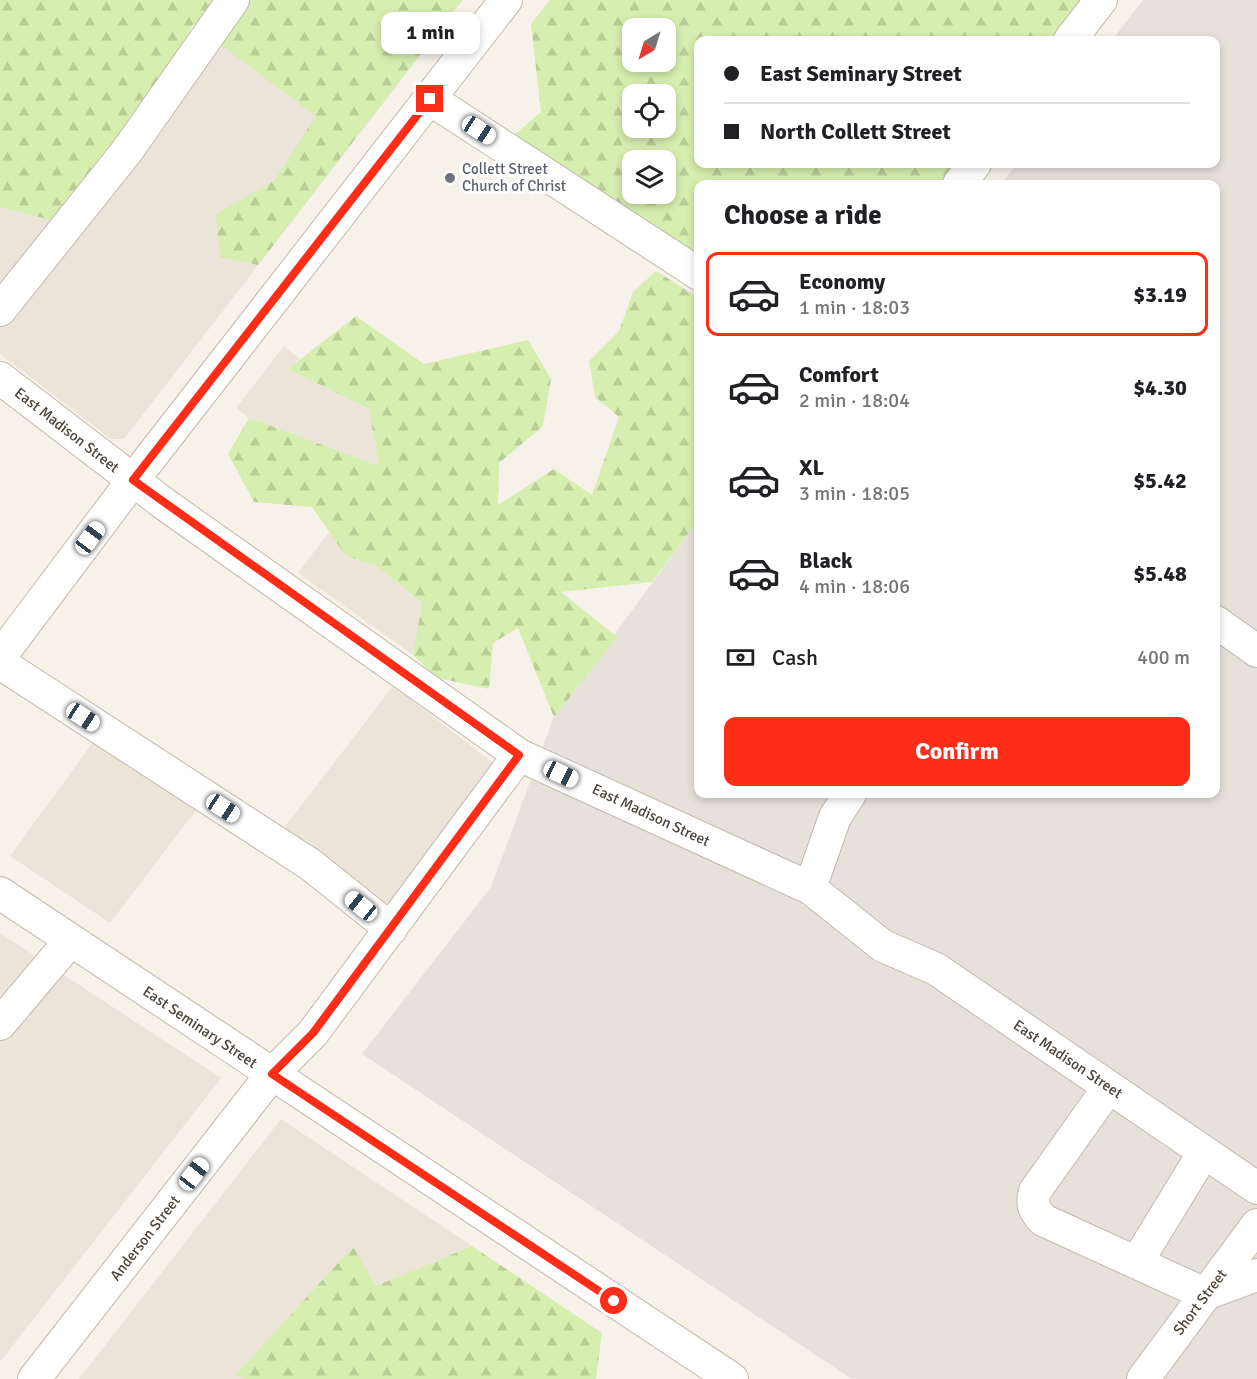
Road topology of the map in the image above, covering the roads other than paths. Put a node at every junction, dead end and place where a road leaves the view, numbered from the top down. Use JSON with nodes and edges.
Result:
{"nodes":[{"id":1,"x":233,"y":0,"type":"edge"},
{"id":2,"x":506,"y":0,"type":"edge"},
{"id":3,"x":1101,"y":0,"type":"edge"},
{"id":4,"x":1073,"y":36,"type":"edge"},
{"id":5,"x":430,"y":99,"type":"junction"},
{"id":6,"x":972,"y":168,"type":"edge"},
{"id":7,"x":962,"y":180,"type":"edge"},
{"id":8,"x":694,"y":271,"type":"edge"},
{"id":9,"x":0,"y":310,"type":"edge"},
{"id":10,"x":0,"y":378,"type":"edge"},
{"id":11,"x":133,"y":480,"type":"junction"},
{"id":12,"x":1220,"y":625,"type":"edge"},
{"id":13,"x":1257,"y":651,"type":"edge"},
{"id":14,"x":0,"y":657,"type":"edge"},
{"id":15,"x":0,"y":663,"type":"edge"},
{"id":16,"x":519,"y":755,"type":"junction"},
{"id":17,"x":848,"y":798,"type":"edge"},
{"id":18,"x":810,"y":888,"type":"junction"},
{"id":19,"x":0,"y":893,"type":"edge"},
{"id":20,"x":391,"y":930,"type":"junction"},
{"id":21,"x":70,"y":941,"type":"junction"},
{"id":22,"x":0,"y":1024,"type":"edge"},
{"id":23,"x":272,"y":1074,"type":"junction"},
{"id":24,"x":1109,"y":1087,"type":"junction"},
{"id":25,"x":1204,"y":1152,"type":"junction"},
{"id":26,"x":1257,"y":1188,"type":"edge"},
{"id":27,"x":1257,"y":1225,"type":"edge"},
{"id":28,"x":1137,"y":1262,"type":"junction"},
{"id":29,"x":1257,"y":1275,"type":"edge"},
{"id":30,"x":1205,"y":1294,"type":"junction"},
{"id":31,"x":34,"y":1379,"type":"edge"},
{"id":32,"x":732,"y":1379,"type":"edge"},
{"id":33,"x":1143,"y":1379,"type":"edge"}],
"edges":[{"from":1,"to":9,"type":"street"},
{"from":2,"to":5,"type":"street"},
{"from":3,"to":4,"type":"street"},
{"from":5,"to":8,"type":"street"},
{"from":5,"to":11,"type":"street"},
{"from":6,"to":7,"type":"street"},
{"from":10,"to":11,"type":"street","name":"East Madison Street"},
{"from":11,"to":14,"type":"street"},
{"from":11,"to":16,"type":"street","name":"East Madison Street"},
{"from":12,"to":13,"type":"street"},
{"from":15,"to":20,"type":"street"},
{"from":16,"to":18,"type":"street","name":"East Madison Street"},
{"from":16,"to":20,"type":"street","name":"Anderson Street"},
{"from":17,"to":18,"type":"street"},
{"from":18,"to":24,"type":"street","name":"East Madison Street"},
{"from":19,"to":21,"type":"street","name":"East Seminary Street"},
{"from":20,"to":23,"type":"street","name":"Anderson Street"},
{"from":21,"to":22,"type":"street"},
{"from":21,"to":23,"type":"street","name":"East Seminary Street"},
{"from":23,"to":31,"type":"street","name":"Anderson Street"},
{"from":23,"to":32,"type":"street","name":"East Seminary Street"},
{"from":24,"to":25,"type":"street","name":"East Madison Street"},
{"from":24,"to":28,"type":"street"},
{"from":25,"to":26,"type":"street","name":"East Madison Street"},
{"from":25,"to":28,"type":"street"},
{"from":27,"to":30,"type":"street","name":"Short Street"},
{"from":28,"to":30,"type":"street"},
{"from":29,"to":30,"type":"street"},
{"from":30,"to":33,"type":"street","name":"Short Street"}]}
